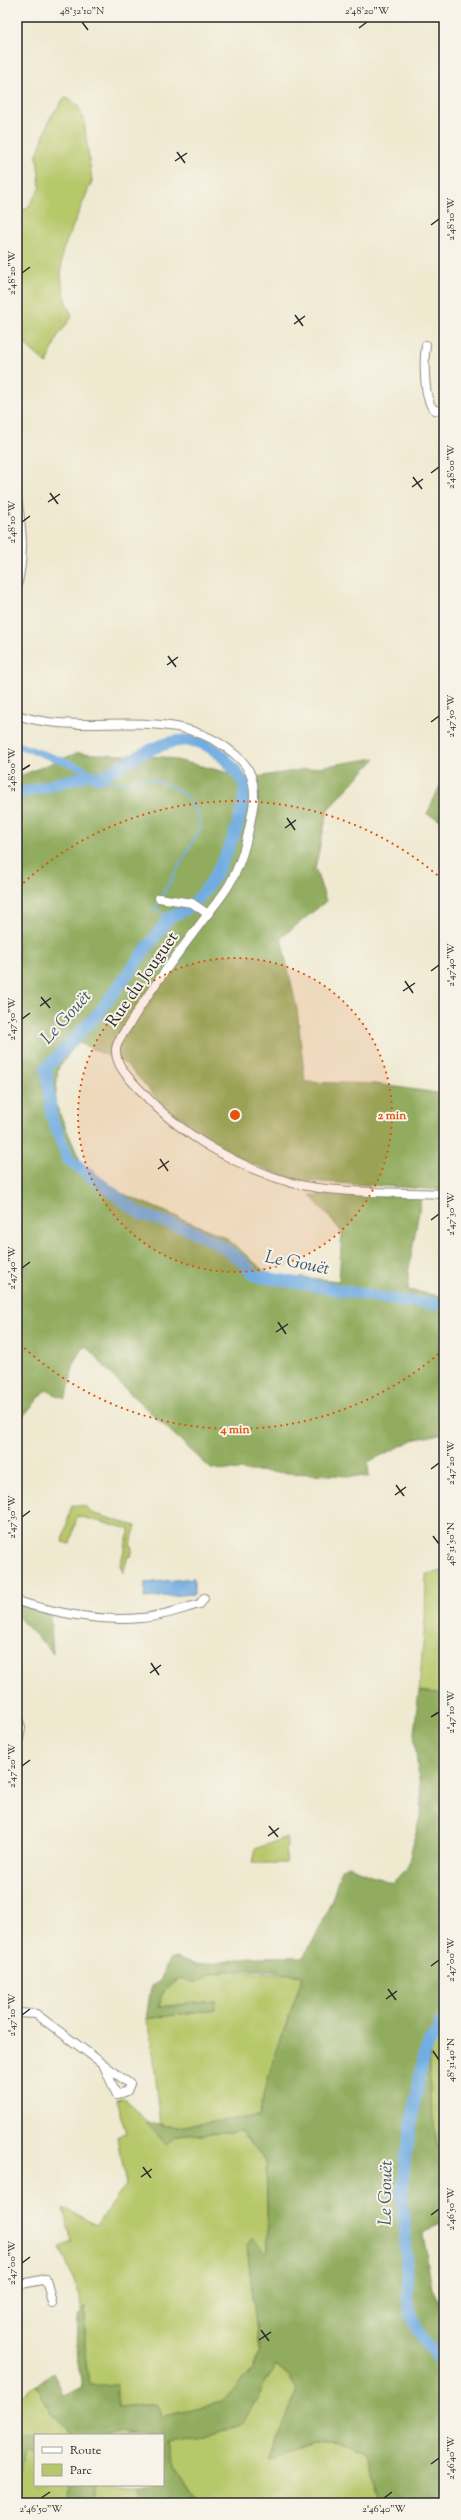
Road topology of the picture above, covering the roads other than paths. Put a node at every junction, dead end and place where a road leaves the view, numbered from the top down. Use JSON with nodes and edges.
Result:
{"nodes":[{"id":1,"x":426,"y":345,"type":"dead end"},
{"id":2,"x":444,"y":411,"type":"edge"},
{"id":3,"x":17,"y":498,"type":"edge"},
{"id":4,"x":17,"y":586,"type":"edge"},
{"id":5,"x":17,"y":715,"type":"edge"},
{"id":6,"x":161,"y":898,"type":"dead end"},
{"id":7,"x":205,"y":912,"type":"junction"},
{"id":8,"x":444,"y":1194,"type":"edge"},
{"id":9,"x":204,"y":1598,"type":"dead end"},
{"id":10,"x":17,"y":1601,"type":"edge"},
{"id":11,"x":17,"y":1716,"type":"edge"},
{"id":12,"x":17,"y":1752,"type":"edge"},
{"id":13,"x":17,"y":2013,"type":"edge"},
{"id":14,"x":103,"y":2064,"type":"dead end"},
{"id":15,"x":17,"y":2285,"type":"edge"},
{"id":16,"x":52,"y":2303,"type":"dead end"}],
"edges":[{"from":1,"to":2,"type":"street"},
{"from":3,"to":4,"type":"street"},
{"from":5,"to":7,"type":"street","name":"Rue du Jouguet"},
{"from":6,"to":7,"type":"street"},
{"from":7,"to":8,"type":"street","name":"Rue du Jouguet"},
{"from":9,"to":10,"type":"street"},
{"from":11,"to":12,"type":"street"},
{"from":13,"to":14,"type":"street"},
{"from":15,"to":16,"type":"street"}]}
